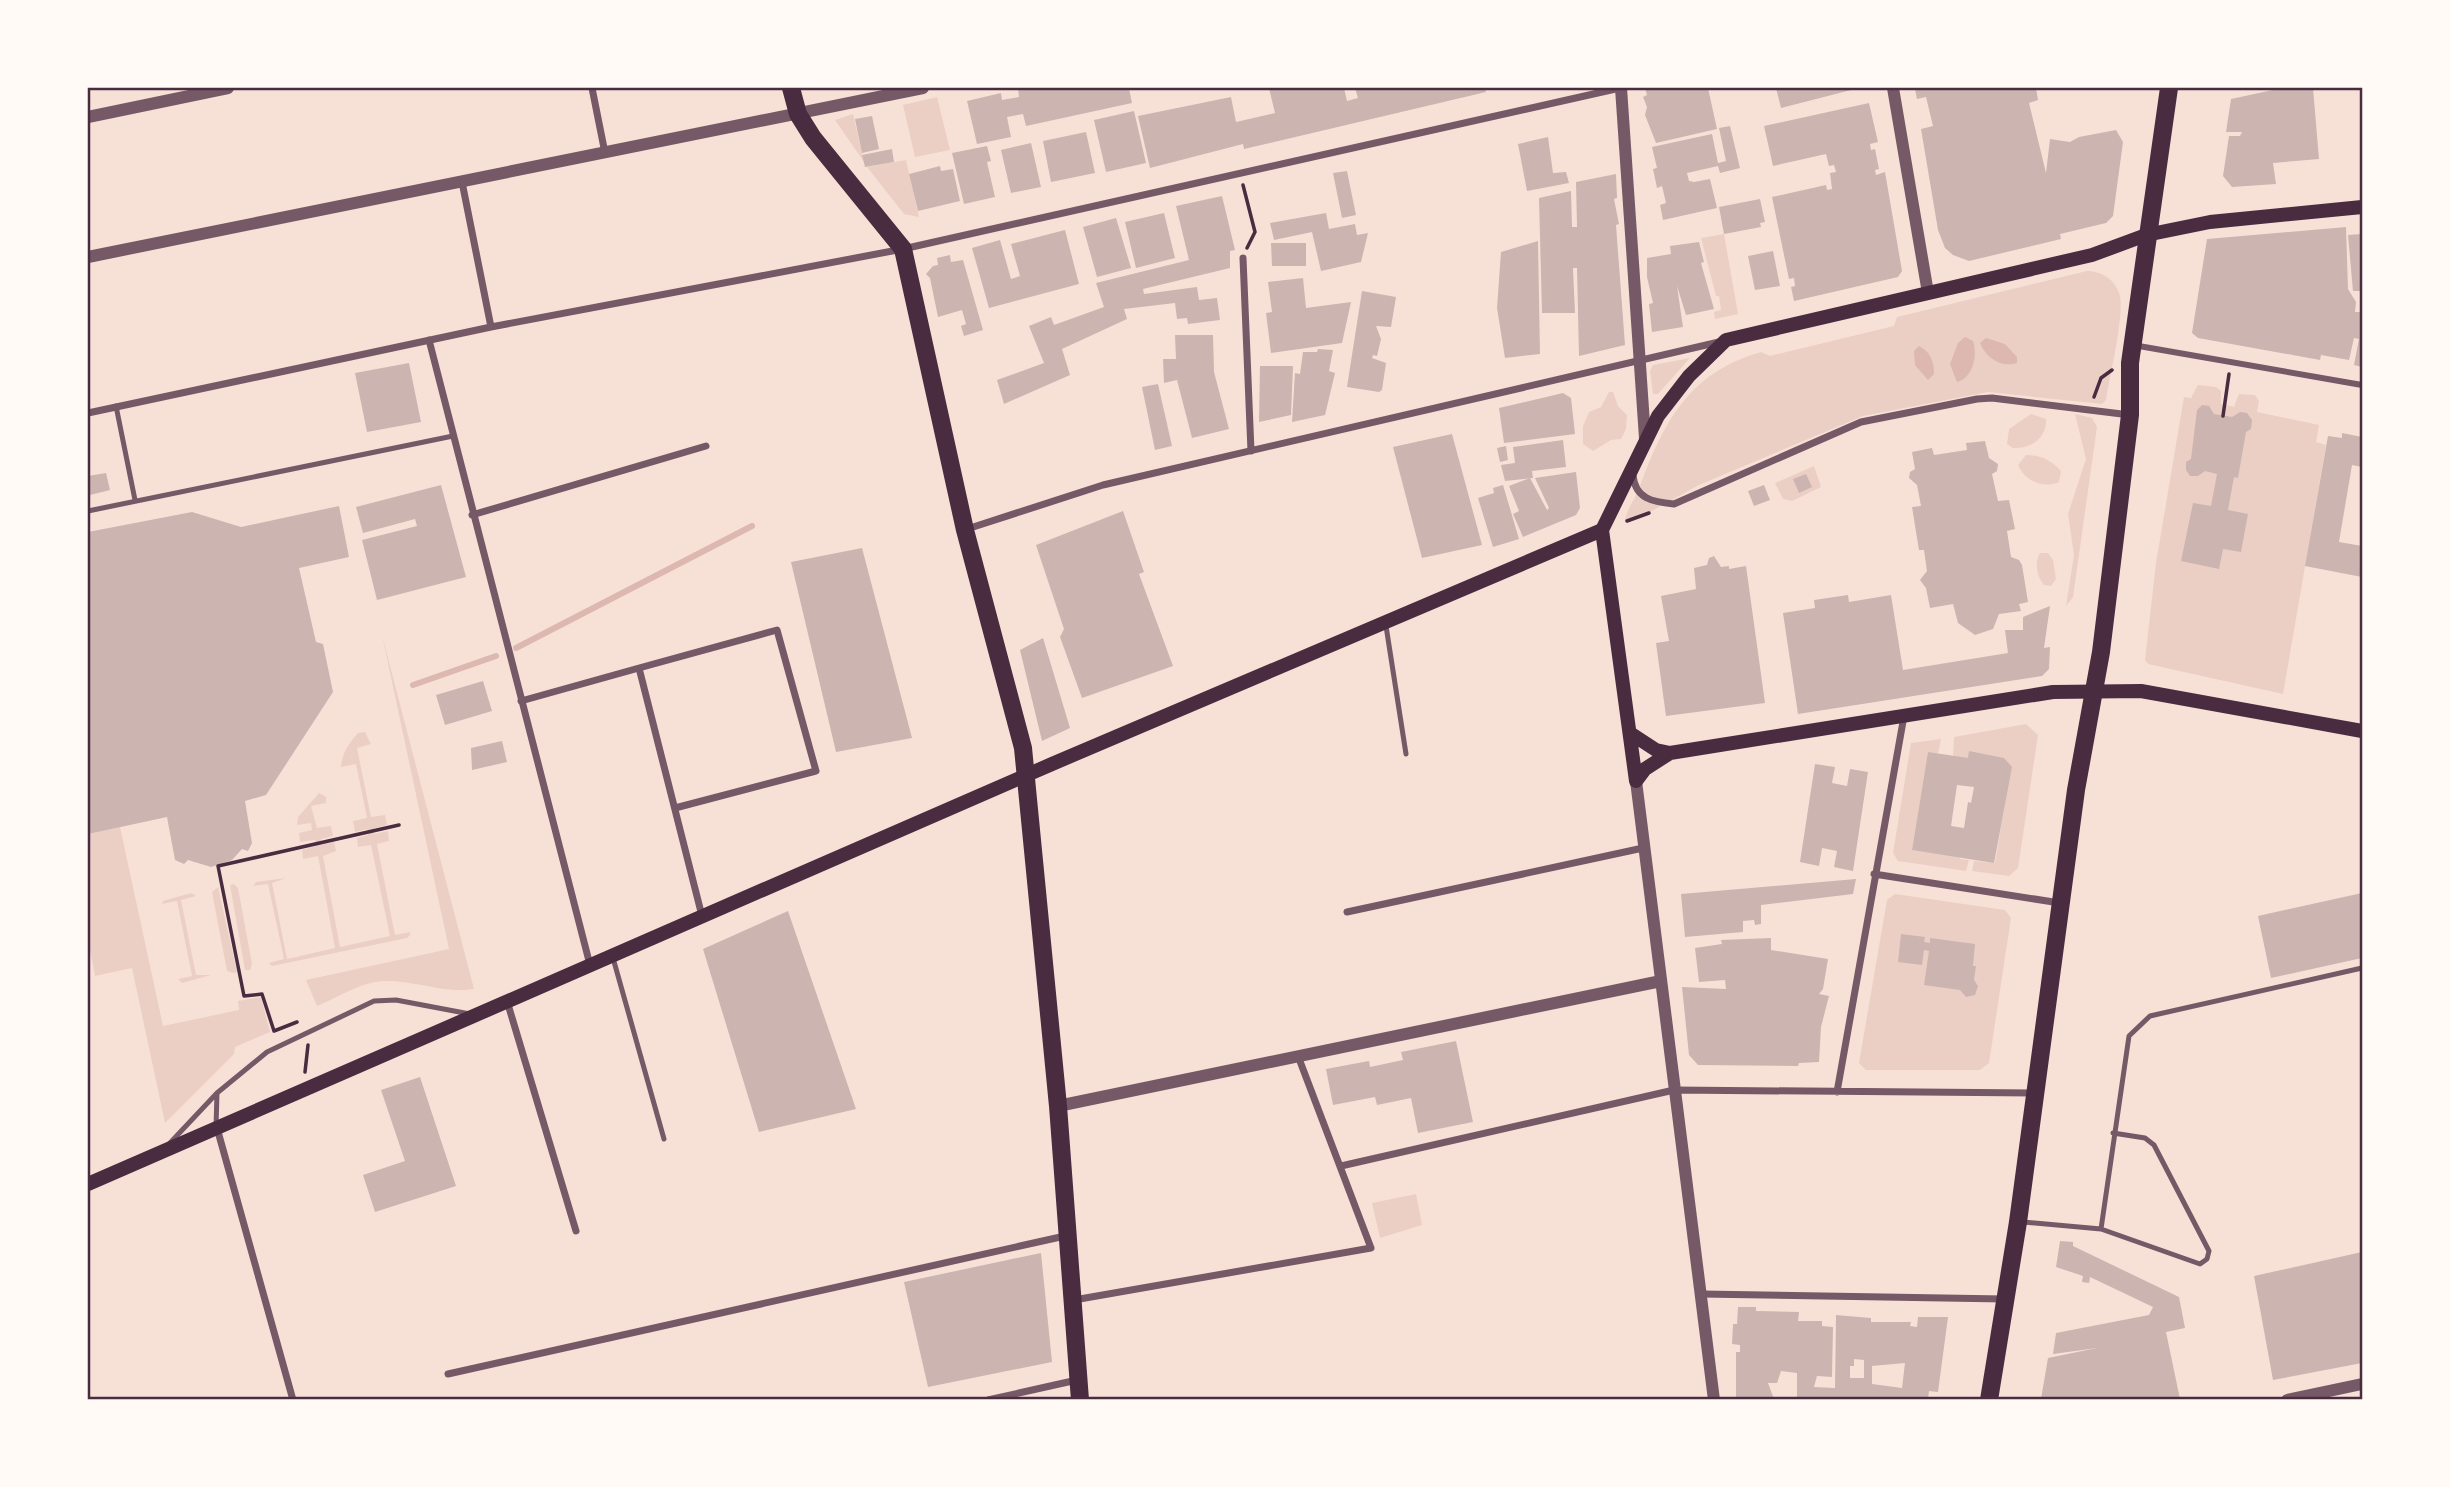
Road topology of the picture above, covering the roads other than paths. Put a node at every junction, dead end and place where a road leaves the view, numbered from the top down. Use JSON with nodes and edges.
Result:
{"nodes":[{"id":1,"x":228,"y":88,"type":"edge"},
{"id":2,"x":592,"y":88,"type":"edge"},
{"id":3,"x":791,"y":88,"type":"edge"},
{"id":4,"x":923,"y":88,"type":"edge"},
{"id":5,"x":1620,"y":88,"type":"edge"},
{"id":6,"x":1893,"y":88,"type":"edge"},
{"id":7,"x":2169,"y":88,"type":"edge"},
{"id":8,"x":797,"y":114,"type":"junction"},
{"id":9,"x":88,"y":117,"type":"edge"},
{"id":10,"x":605,"y":153,"type":"junction"},
{"id":11,"x":462,"y":182,"type":"junction"},
{"id":12,"x":2362,"y":207,"type":"edge"},
{"id":13,"x":2146,"y":235,"type":"junction"},
{"id":14,"x":903,"y":249,"type":"junction"},
{"id":15,"x":88,"y":257,"type":"edge"},
{"id":16,"x":1243,"y":258,"type":"road end"},
{"id":17,"x":1927,"y":293,"type":"junction"},
{"id":18,"x":491,"y":327,"type":"junction"},
{"id":19,"x":429,"y":340,"type":"junction"},
{"id":20,"x":1726,"y":340,"type":"junction"},
{"id":21,"x":2133,"y":345,"type":"junction"},
{"id":22,"x":1640,"y":360,"type":"junction"},
{"id":23,"x":2362,"y":385,"type":"edge"},
{"id":24,"x":117,"y":406,"type":"junction"},
{"id":25,"x":88,"y":412,"type":"edge"},
{"id":26,"x":2130,"y":415,"type":"junction"},
{"id":27,"x":453,"y":436,"type":"junction"},
{"id":28,"x":1645,"y":438,"type":"junction"},
{"id":29,"x":706,"y":446,"type":"dead end"},
{"id":30,"x":1251,"y":451,"type":"junction"},
{"id":31,"x":1632,"y":468,"type":"junction"},
{"id":32,"x":135,"y":500,"type":"junction"},
{"id":33,"x":88,"y":510,"type":"edge"},
{"id":34,"x":472,"y":515,"type":"junction"},
{"id":35,"x":965,"y":530,"type":"junction"},
{"id":36,"x":1602,"y":530,"type":"junction"},
{"id":37,"x":1385,"y":622,"type":"junction"},
{"id":38,"x":639,"y":668,"type":"junction"},
{"id":39,"x":2092,"y":691,"type":"junction"},
{"id":40,"x":521,"y":701,"type":"junction"},
{"id":41,"x":1904,"y":716,"type":"junction"},
{"id":42,"x":2362,"y":731,"type":"edge"},
{"id":43,"x":1630,"y":733,"type":"junction"},
{"id":44,"x":1670,"y":753,"type":"junction"},
{"id":45,"x":1406,"y":754,"type":"dead end"},
{"id":46,"x":1028,"y":776,"type":"junction"},
{"id":47,"x":1636,"y":780,"type":"junction"},
{"id":48,"x":675,"y":808,"type":"junction"},
{"id":49,"x":1643,"y":848,"type":"junction"},
{"id":50,"x":1874,"y":874,"type":"junction"},
{"id":51,"x":2060,"y":903,"type":"junction"},
{"id":52,"x":1347,"y":912,"type":"dead end"},
{"id":53,"x":702,"y":916,"type":"junction"},
{"id":54,"x":612,"y":955,"type":"junction"},
{"id":55,"x":590,"y":965,"type":"junction"},
{"id":56,"x":2362,"y":968,"type":"edge"},
{"id":57,"x":1661,"y":981,"type":"junction"},
{"id":58,"x":507,"y":1000,"type":"junction"},
{"id":59,"x":473,"y":1015,"type":"junction"},
{"id":60,"x":1298,"y":1056,"type":"junction"},
{"id":61,"x":1674,"y":1090,"type":"junction"},
{"id":62,"x":1837,"y":1092,"type":"junction"},
{"id":63,"x":217,"y":1093,"type":"junction"},
{"id":64,"x":2033,"y":1093,"type":"junction"},
{"id":65,"x":1058,"y":1105,"type":"junction"},
{"id":66,"x":216,"y":1127,"type":"junction"},
{"id":67,"x":2113,"y":1133,"type":"junction"},
{"id":68,"x":664,"y":1139,"type":"dead end"},
{"id":69,"x":162,"y":1152,"type":"junction"},
{"id":70,"x":1341,"y":1166,"type":"junction"},
{"id":71,"x":88,"y":1181,"type":"edge"},
{"id":72,"x":2018,"y":1222,"type":"junction"},
{"id":73,"x":2101,"y":1229,"type":"junction"},
{"id":74,"x":576,"y":1231,"type":"dead end"},
{"id":75,"x":1068,"y":1235,"type":"junction"},
{"id":76,"x":1701,"y":1294,"type":"junction"},
{"id":77,"x":2005,"y":1299,"type":"junction"},
{"id":78,"x":1073,"y":1300,"type":"junction"},
{"id":79,"x":448,"y":1374,"type":"dead end"},
{"id":80,"x":1079,"y":1379,"type":"junction"},
{"id":81,"x":2362,"y":1384,"type":"edge"},
{"id":82,"x":293,"y":1399,"type":"edge"},
{"id":83,"x":988,"y":1399,"type":"edge"},
{"id":84,"x":1080,"y":1399,"type":"edge"},
{"id":85,"x":1714,"y":1399,"type":"edge"},
{"id":86,"x":1989,"y":1399,"type":"edge"},
{"id":87,"x":2287,"y":1399,"type":"edge"}],
"edges":[{"from":1,"to":9,"type":"street"},
{"from":2,"to":10,"type":"street"},
{"from":3,"to":8,"type":"main road"},
{"from":4,"to":8,"type":"street"},
{"from":5,"to":14,"type":"street"},
{"from":5,"to":22,"type":"street"},
{"from":6,"to":17,"type":"street"},
{"from":7,"to":13,"type":"main road"},
{"from":8,"to":10,"type":"street"},
{"from":8,"to":14,"type":"main road"},
{"from":10,"to":11,"type":"street"},
{"from":11,"to":15,"type":"street"},
{"from":11,"to":18,"type":"street"},
{"from":12,"to":13,"type":"main road"},
{"from":13,"to":17,"type":"main road"},
{"from":13,"to":21,"type":"main road"},
{"from":14,"to":18,"type":"street"},
{"from":14,"to":35,"type":"main road"},
{"from":16,"to":30,"type":"street"},
{"from":17,"to":20,"type":"main road"},
{"from":18,"to":19,"type":"street"},
{"from":19,"to":24,"type":"street"},
{"from":19,"to":27,"type":"street"},
{"from":20,"to":22,"type":"street"},
{"from":20,"to":28,"type":"main road"},
{"from":21,"to":23,"type":"street"},
{"from":21,"to":26,"type":"main road"},
{"from":22,"to":28,"type":"street"},
{"from":22,"to":30,"type":"street"},
{"from":24,"to":25,"type":"street"},
{"from":24,"to":32,"type":"lane"},
{"from":26,"to":31,"type":"street"},
{"from":26,"to":39,"type":"main road"},
{"from":27,"to":32,"type":"lane"},
{"from":27,"to":34,"type":"street"},
{"from":28,"to":31,"type":"main road"},
{"from":29,"to":34,"type":"street"},
{"from":30,"to":35,"type":"street"},
{"from":31,"to":36,"type":"main road"},
{"from":32,"to":33,"type":"lane"},
{"from":34,"to":40,"type":"street"},
{"from":35,"to":46,"type":"main road"},
{"from":36,"to":37,"type":"main road"},
{"from":36,"to":43,"type":"main road"},
{"from":37,"to":45,"type":"lane"},
{"from":37,"to":46,"type":"main road"},
{"from":38,"to":40,"type":"street"},
{"from":38,"to":48,"type":"street"},
{"from":38,"to":48,"type":"street"},
{"from":39,"to":41,"type":"main road"},
{"from":39,"to":42,"type":"main road"},
{"from":39,"to":51,"type":"main road"},
{"from":40,"to":55,"type":"street"},
{"from":41,"to":44,"type":"main road"},
{"from":41,"to":50,"type":"street"},
{"from":43,"to":44,"type":"main road"},
{"from":43,"to":47,"type":"main road"},
{"from":44,"to":47,"type":"main road"},
{"from":46,"to":53,"type":"main road"},
{"from":46,"to":65,"type":"main road"},
{"from":47,"to":49,"type":"street"},
{"from":48,"to":53,"type":"street"},
{"from":49,"to":52,"type":"street"},
{"from":49,"to":57,"type":"street"},
{"from":50,"to":51,"type":"street"},
{"from":50,"to":62,"type":"street"},
{"from":51,"to":64,"type":"main road"},
{"from":53,"to":54,"type":"main road"},
{"from":54,"to":55,"type":"main road"},
{"from":54,"to":68,"type":"lane"},
{"from":55,"to":58,"type":"main road"},
{"from":56,"to":67,"type":"lane"},
{"from":57,"to":60,"type":"street"},
{"from":57,"to":61,"type":"street"},
{"from":58,"to":59,"type":"main road"},
{"from":58,"to":74,"type":"street"},
{"from":59,"to":63,"type":"lane"},
{"from":59,"to":66,"type":"main road"},
{"from":60,"to":65,"type":"street"},
{"from":60,"to":70,"type":"street"},
{"from":61,"to":62,"type":"street"},
{"from":61,"to":70,"type":"street"},
{"from":61,"to":76,"type":"street"},
{"from":62,"to":64,"type":"street"},
{"from":63,"to":66,"type":"lane"},
{"from":63,"to":69,"type":"lane"},
{"from":64,"to":72,"type":"main road"},
{"from":65,"to":75,"type":"main road"},
{"from":66,"to":69,"type":"main road"},
{"from":66,"to":82,"type":"street"},
{"from":67,"to":73,"type":"lane"},
{"from":67,"to":73,"type":"lane"},
{"from":69,"to":71,"type":"main road"},
{"from":70,"to":78,"type":"street"},
{"from":72,"to":73,"type":"lane"},
{"from":72,"to":77,"type":"main road"},
{"from":75,"to":78,"type":"main road"},
{"from":75,"to":79,"type":"street"},
{"from":76,"to":77,"type":"street"},
{"from":76,"to":85,"type":"street"},
{"from":77,"to":86,"type":"main road"},
{"from":78,"to":80,"type":"main road"},
{"from":80,"to":83,"type":"street"},
{"from":80,"to":84,"type":"main road"},
{"from":81,"to":87,"type":"street"}]}
